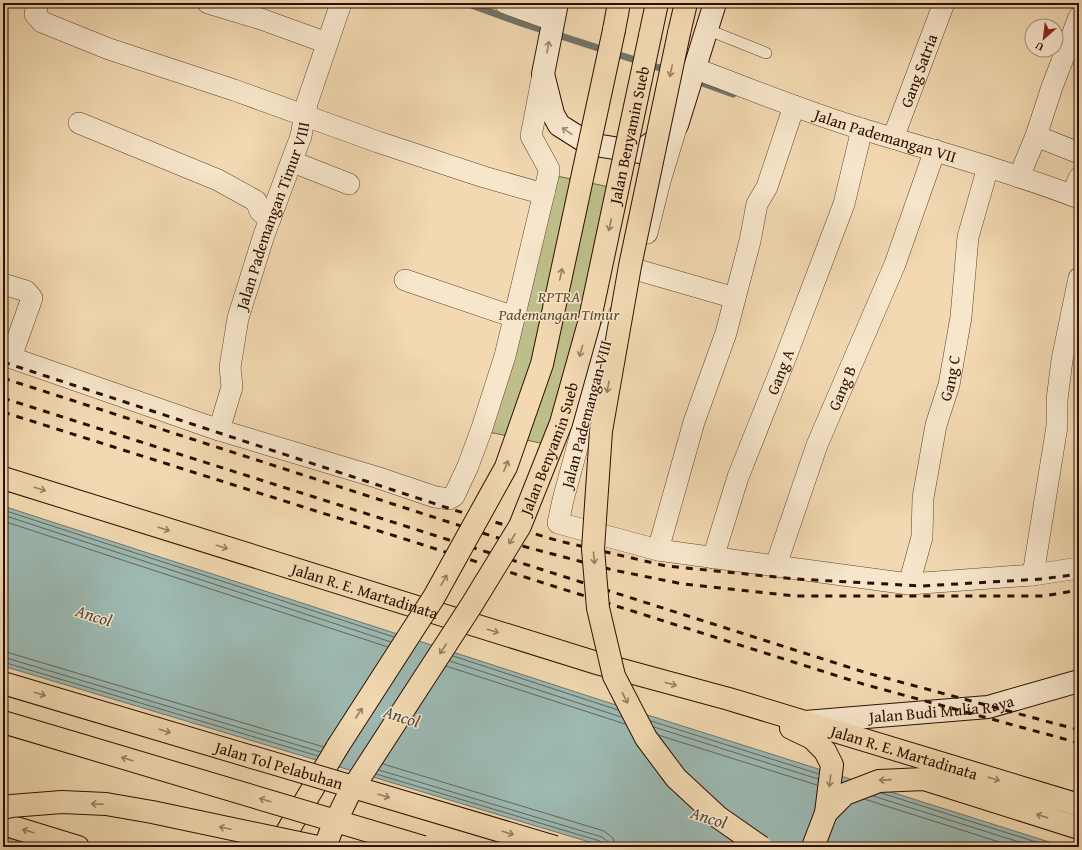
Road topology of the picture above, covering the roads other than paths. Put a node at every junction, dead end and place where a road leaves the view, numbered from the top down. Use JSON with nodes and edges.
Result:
{"nodes":[{"id":1,"x":38,"y":3,"type":"edge"},
{"id":2,"x":208,"y":3,"type":"edge"},
{"id":3,"x":341,"y":3,"type":"edge"},
{"id":4,"x":505,"y":3,"type":"edge"},
{"id":5,"x":619,"y":3,"type":"edge"},
{"id":6,"x":657,"y":3,"type":"edge"},
{"id":7,"x":686,"y":3,"type":"edge"},
{"id":8,"x":715,"y":3,"type":"edge"},
{"id":9,"x":944,"y":3,"type":"edge"},
{"id":10,"x":554,"y":12,"type":"edge"},
{"id":11,"x":1079,"y":17,"type":"edge"},
{"id":12,"x":706,"y":29,"type":"junction"},
{"id":13,"x":327,"y":42,"type":"junction"},
{"id":14,"x":766,"y":53,"type":"dead end"},
{"id":15,"x":694,"y":68,"type":"junction"},
{"id":16,"x":543,"y":74,"type":"junction"},
{"id":17,"x":791,"y":115,"type":"junction"},
{"id":18,"x":305,"y":116,"type":"junction"},
{"id":19,"x":80,"y":123,"type":"dead end"},
{"id":20,"x":677,"y":124,"type":"junction"},
{"id":21,"x":860,"y":136,"type":"junction"},
{"id":22,"x":1036,"y":136,"type":"junction"},
{"id":23,"x":893,"y":138,"type":"junction"},
{"id":24,"x":1079,"y":153,"type":"edge"},
{"id":25,"x":932,"y":157,"type":"junction"},
{"id":26,"x":293,"y":162,"type":"junction"},
{"id":27,"x":986,"y":174,"type":"junction"},
{"id":28,"x":1019,"y":177,"type":"junction"},
{"id":29,"x":349,"y":184,"type":"dead end"},
{"id":30,"x":1077,"y":190,"type":"edge"},
{"id":31,"x":544,"y":194,"type":"junction"},
{"id":32,"x":270,"y":219,"type":"junction"},
{"id":33,"x":638,"y":270,"type":"junction"},
{"id":34,"x":1079,"y":278,"type":"edge"},
{"id":35,"x":406,"y":280,"type":"dead end"},
{"id":36,"x":3,"y":284,"type":"edge"},
{"id":37,"x":735,"y":298,"type":"junction"},
{"id":38,"x":514,"y":317,"type":"junction"},
{"id":39,"x":7,"y":356,"type":"edge"},
{"id":40,"x":219,"y":430,"type":"junction"},
{"id":41,"x":3,"y":478,"type":"edge"},
{"id":42,"x":658,"y":550,"type":"junction"},
{"id":43,"x":713,"y":558,"type":"junction"},
{"id":44,"x":776,"y":565,"type":"junction"},
{"id":45,"x":1079,"y":568,"type":"edge"},
{"id":46,"x":1033,"y":574,"type":"junction"},
{"id":47,"x":909,"y":584,"type":"junction"},
{"id":48,"x":1079,"y":681,"type":"edge"},
{"id":49,"x":3,"y":683,"type":"edge"},
{"id":50,"x":729,"y":699,"type":"junction"},
{"id":51,"x":3,"y":722,"type":"edge"},
{"id":52,"x":802,"y":722,"type":"junction"},
{"id":53,"x":338,"y":746,"type":"junction"},
{"id":54,"x":1079,"y":805,"type":"edge"},
{"id":55,"x":3,"y":808,"type":"edge"},
{"id":56,"x":826,"y":812,"type":"junction"},
{"id":57,"x":3,"y":824,"type":"edge"},
{"id":58,"x":1079,"y":828,"type":"edge"},
{"id":59,"x":78,"y":847,"type":"edge"},
{"id":60,"x":278,"y":847,"type":"edge"},
{"id":61,"x":288,"y":847,"type":"edge"},
{"id":62,"x":318,"y":847,"type":"edge"},
{"id":63,"x":325,"y":847,"type":"edge"},
{"id":64,"x":423,"y":847,"type":"edge"},
{"id":65,"x":555,"y":847,"type":"edge"},
{"id":66,"x":761,"y":847,"type":"edge"},
{"id":67,"x":813,"y":847,"type":"edge"}],
"edges":[{"from":1,"to":18,"type":"street"},
{"from":2,"to":13,"type":"street"},
{"from":3,"to":13,"type":"street","name":"Jalan Pademangan Timur VIII"},
{"from":4,"to":10,"type":"street"},
{"from":53,"to":5,"type":"main road","name":"Jalan Benyamin Sueb","one_way":true,"bridge":true},
{"from":6,"to":63,"type":"main road","name":"Jalan Benyamin Sueb","one_way":true,"bridge":true},
{"from":7,"to":66,"type":"main road","one_way":true,"bridge":true},
{"from":8,"to":12,"type":"main road","name":"Jalan Pademangan VIII"},
{"from":9,"to":23,"type":"street","name":"Gang Satria"},
{"from":16,"to":10,"type":"main road","one_way":true},
{"from":11,"to":22,"type":"street"},
{"from":12,"to":14,"type":"lane"},
{"from":12,"to":15,"type":"main road","name":"Jalan Pademangan VIII"},
{"from":13,"to":18,"type":"street","name":"Jalan Pademangan Timur VIII"},
{"from":15,"to":17,"type":"street","name":"Jalan Pademangan VII"},
{"from":15,"to":20,"type":"main road","name":"Jalan Pademangan VIII"},
{"from":20,"to":16,"type":"main road","one_way":true},
{"from":16,"to":31,"type":"street"},
{"from":17,"to":21,"type":"street","name":"Jalan Pademangan VII"},
{"from":17,"to":37,"type":"street"},
{"from":18,"to":26,"type":"street","name":"Jalan Pademangan Timur VIII"},
{"from":18,"to":31,"type":"street"},
{"from":19,"to":32,"type":"street"},
{"from":20,"to":33,"type":"street","name":"Jalan Pademangan VIII"},
{"from":21,"to":23,"type":"street","name":"Jalan Pademangan VII"},
{"from":21,"to":43,"type":"street","name":"Gang A"},
{"from":22,"to":24,"type":"street"},
{"from":22,"to":28,"type":"street"},
{"from":23,"to":25,"type":"street","name":"Jalan Pademangan VII"},
{"from":25,"to":27,"type":"street","name":"Jalan Pademangan VII"},
{"from":25,"to":44,"type":"street","name":"Gang B"},
{"from":26,"to":29,"type":"street"},
{"from":26,"to":32,"type":"street","name":"Jalan Pademangan Timur VIII"},
{"from":27,"to":28,"type":"street","name":"Jalan Pademangan VII"},
{"from":27,"to":47,"type":"street","name":"Gang C"},
{"from":28,"to":30,"type":"street","name":"Jalan Pademangan VII"},
{"from":31,"to":38,"type":"street"},
{"from":32,"to":40,"type":"street","name":"Jalan Pademangan Timur VIII"},
{"from":33,"to":37,"type":"street"},
{"from":33,"to":42,"type":"street","name":"Jalan Pademangan VIII"},
{"from":34,"to":46,"type":"street"},
{"from":35,"to":38,"type":"street"},
{"from":36,"to":39,"type":"street"},
{"from":37,"to":42,"type":"street"},
{"from":38,"to":40,"type":"street"},
{"from":39,"to":40,"type":"street"},
{"from":41,"to":50,"type":"main road","name":"Jalan R. E. Martadinata","one_way":true},
{"from":42,"to":43,"type":"street"},
{"from":43,"to":44,"type":"street"},
{"from":44,"to":47,"type":"street"},
{"from":45,"to":46,"type":"street"},
{"from":46,"to":47,"type":"street"},
{"from":48,"to":52,"type":"main road","name":"Jalan Budi Mulia Raya"},
{"from":49,"to":65,"type":"main road","name":"Jalan Tol Pelabuhan","one_way":true,"bridge":true},
{"from":50,"to":52,"type":"main road","name":"Jalan R. E. Martadinata"},
{"from":50,"to":56,"type":"main road","name":"Jalan R. E. Martadinata","one_way":true},
{"from":64,"to":51,"type":"main road","one_way":true,"bridge":true},
{"from":52,"to":54,"type":"main road","name":"Jalan R. E. Martadinata","one_way":true},
{"from":53,"to":60,"type":"main road","bridge":true},
{"from":53,"to":61,"type":"main road","name":"Jalan Benyamin Sueb","bridge":true},
{"from":62,"to":55,"type":"main road","one_way":true,"bridge":true},
{"from":58,"to":56,"type":"main road","name":"Jalan R. E. Martadinata","one_way":true},
{"from":56,"to":67,"type":"main road","name":"Jalan R. E. Martadinata"},
{"from":59,"to":57,"type":"main road","one_way":true}]}
